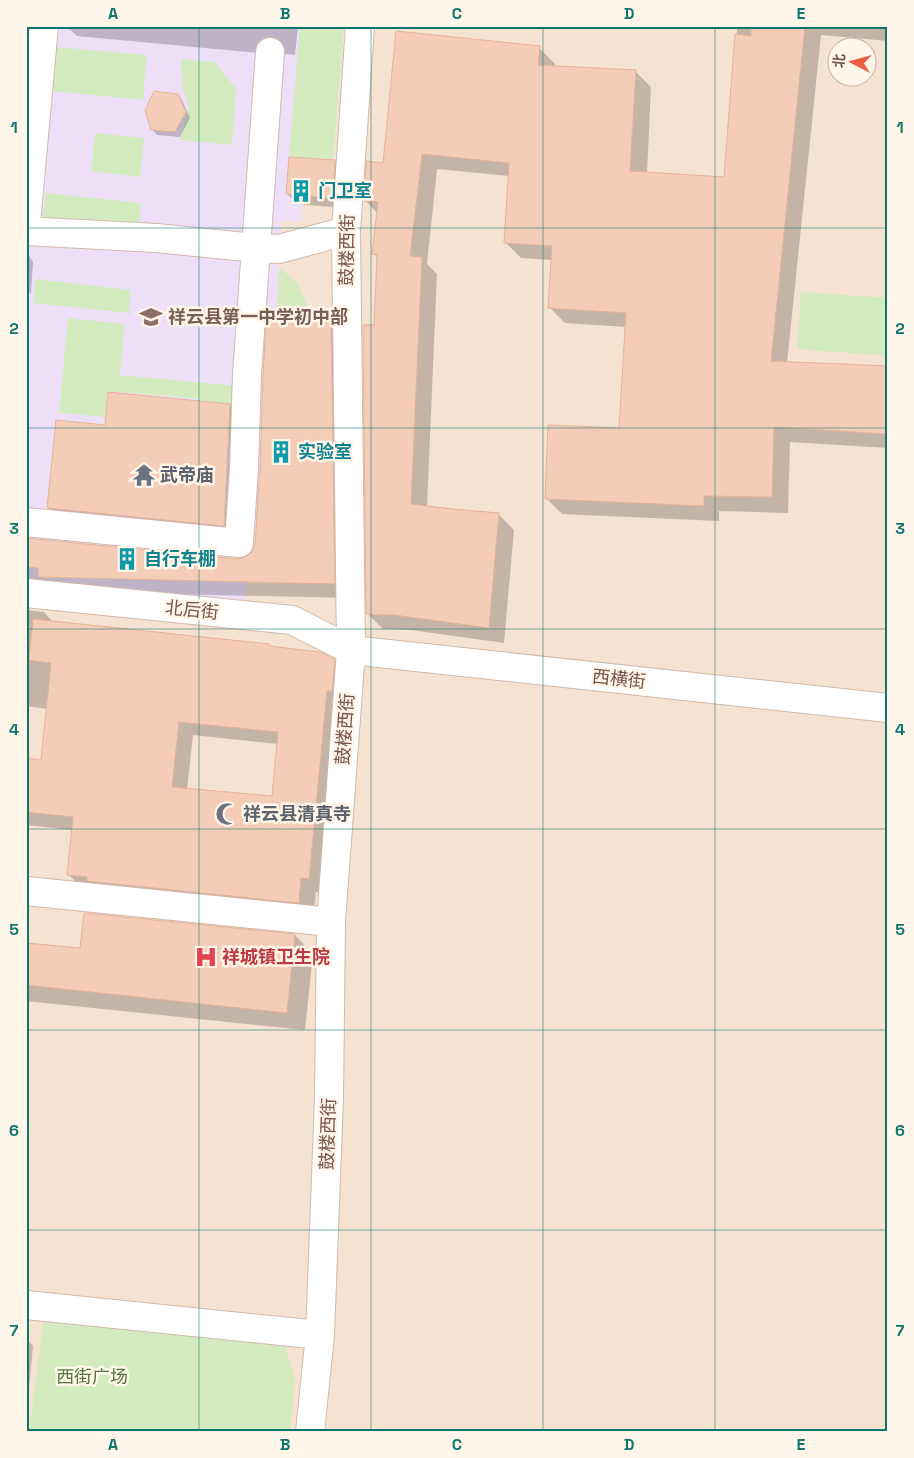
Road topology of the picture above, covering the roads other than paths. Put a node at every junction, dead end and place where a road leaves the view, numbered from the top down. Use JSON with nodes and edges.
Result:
{"nodes":[{"id":1,"x":44,"y":26,"type":"edge"},
{"id":2,"x":360,"y":26,"type":"edge"},
{"id":3,"x":270,"y":52,"type":"dead end"},
{"id":4,"x":26,"y":224,"type":"edge"},
{"id":5,"x":26,"y":231,"type":"edge"},
{"id":6,"x":346,"y":231,"type":"junction"},
{"id":7,"x":256,"y":248,"type":"junction"},
{"id":8,"x":26,"y":522,"type":"edge"},
{"id":9,"x":26,"y":593,"type":"edge"},
{"id":10,"x":351,"y":650,"type":"junction"},
{"id":11,"x":888,"y":708,"type":"edge"},
{"id":12,"x":26,"y":890,"type":"edge"},
{"id":13,"x":331,"y":922,"type":"junction"},
{"id":14,"x":26,"y":1305,"type":"edge"},
{"id":15,"x":320,"y":1335,"type":"junction"},
{"id":16,"x":310,"y":1432,"type":"edge"}],
"edges":[{"from":1,"to":4,"type":"street"},
{"from":2,"to":6,"type":"street","name":"鼓楼西街"},
{"from":3,"to":7,"type":"street"},
{"from":5,"to":7,"type":"street"},
{"from":6,"to":7,"type":"street"},
{"from":6,"to":10,"type":"street","name":"鼓楼西街"},
{"from":7,"to":8,"type":"street"},
{"from":9,"to":10,"type":"street","name":"北后街"},
{"from":10,"to":11,"type":"street","name":"西横街"},
{"from":10,"to":13,"type":"street","name":"鼓楼西街"},
{"from":12,"to":13,"type":"street"},
{"from":13,"to":15,"type":"street","name":"鼓楼西街"},
{"from":14,"to":15,"type":"street"},
{"from":15,"to":16,"type":"street","name":"鼓楼西街"}]}
